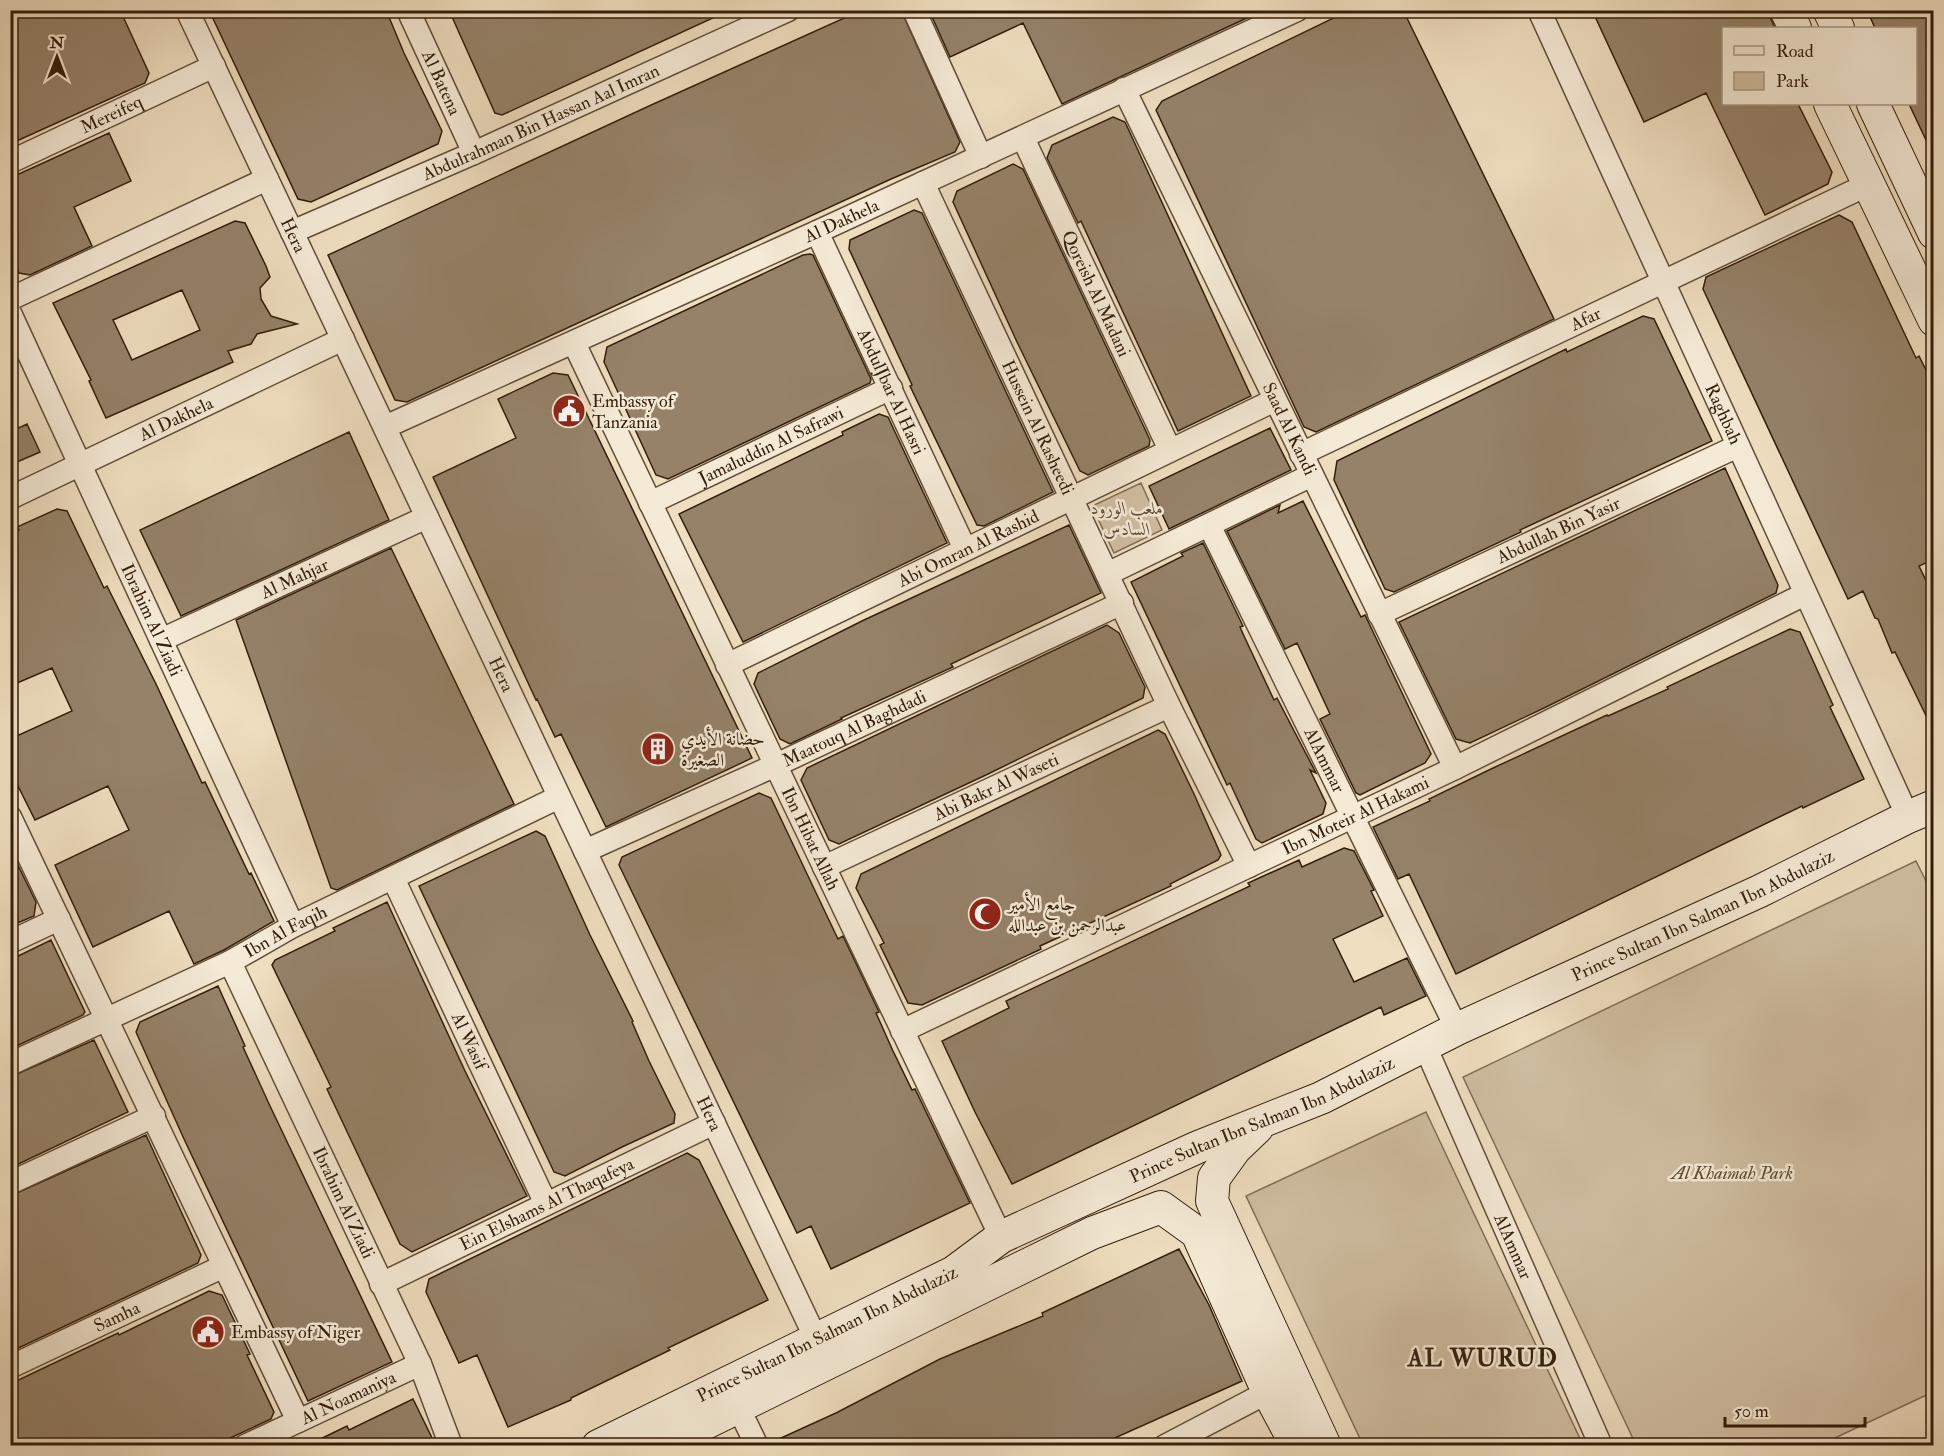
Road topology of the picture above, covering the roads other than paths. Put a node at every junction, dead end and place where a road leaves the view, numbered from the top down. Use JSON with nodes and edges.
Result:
{"nodes":[{"id":1,"x":187,"y":10,"type":"edge"},
{"id":2,"x":408,"y":10,"type":"edge"},
{"id":3,"x":788,"y":10,"type":"edge"},
{"id":4,"x":914,"y":10,"type":"edge"},
{"id":5,"x":1296,"y":10,"type":"edge"},
{"id":6,"x":1539,"y":10,"type":"edge"},
{"id":7,"x":1786,"y":10,"type":"edge"},
{"id":8,"x":1829,"y":10,"type":"edge"},
{"id":9,"x":1794,"y":27,"type":"edge"},
{"id":10,"x":1838,"y":27,"type":"edge"},
{"id":11,"x":214,"y":66,"type":"junction"},
{"id":12,"x":1124,"y":89,"type":"junction"},
{"id":13,"x":1830,"y":105,"type":"edge"},
{"id":14,"x":1874,"y":105,"type":"edge"},
{"id":15,"x":1023,"y":138,"type":"junction"},
{"id":16,"x":474,"y":153,"type":"junction"},
{"id":17,"x":981,"y":157,"type":"junction"},
{"id":18,"x":10,"y":162,"type":"edge"},
{"id":19,"x":267,"y":178,"type":"junction"},
{"id":20,"x":923,"y":183,"type":"junction"},
{"id":21,"x":1869,"y":184,"type":"junction"},
{"id":22,"x":1925,"y":192,"type":"edge"},
{"id":23,"x":292,"y":232,"type":"junction"},
{"id":24,"x":817,"y":232,"type":"junction"},
{"id":25,"x":1934,"y":233,"type":"edge"},
{"id":26,"x":1664,"y":283,"type":"junction"},
{"id":27,"x":10,"y":299,"type":"edge"},
{"id":28,"x":10,"y":314,"type":"edge"},
{"id":29,"x":1934,"y":320,"type":"edge"},
{"id":30,"x":343,"y":339,"type":"junction"},
{"id":31,"x":573,"y":343,"type":"junction"},
{"id":32,"x":891,"y":388,"type":"junction"},
{"id":33,"x":1275,"y":400,"type":"junction"},
{"id":34,"x":385,"y":428,"type":"junction"},
{"id":35,"x":1738,"y":446,"type":"junction"},
{"id":36,"x":1170,"y":450,"type":"junction"},
{"id":37,"x":1301,"y":454,"type":"junction"},
{"id":38,"x":80,"y":465,"type":"junction"},
{"id":39,"x":1312,"y":476,"type":"junction"},
{"id":40,"x":10,"y":498,"type":"edge"},
{"id":41,"x":1071,"y":498,"type":"junction"},
{"id":42,"x":650,"y":503,"type":"junction"},
{"id":43,"x":427,"y":517,"type":"junction"},
{"id":44,"x":1209,"y":525,"type":"junction"},
{"id":45,"x":965,"y":549,"type":"junction"},
{"id":46,"x":1107,"y":574,"type":"junction"},
{"id":47,"x":1805,"y":594,"type":"junction"},
{"id":48,"x":1122,"y":603,"type":"junction"},
{"id":49,"x":1380,"y":614,"type":"junction"},
{"id":50,"x":161,"y":640,"type":"junction"},
{"id":51,"x":727,"y":664,"type":"junction"},
{"id":52,"x":1169,"y":706,"type":"junction"},
{"id":53,"x":776,"y":765,"type":"junction"},
{"id":54,"x":1455,"y":768,"type":"junction"},
{"id":55,"x":559,"y":797,"type":"junction"},
{"id":56,"x":1921,"y":811,"type":"edge"},
{"id":57,"x":1351,"y":816,"type":"junction"},
{"id":58,"x":10,"y":817,"type":"edge"},
{"id":59,"x":585,"y":851,"type":"junction"},
{"id":60,"x":1249,"y":866,"type":"junction"},
{"id":61,"x":824,"y":867,"type":"junction"},
{"id":62,"x":393,"y":878,"type":"junction"},
{"id":63,"x":59,"y":919,"type":"junction"},
{"id":64,"x":293,"y":926,"type":"junction"},
{"id":65,"x":10,"y":942,"type":"edge"},
{"id":66,"x":230,"y":962,"type":"junction"},
{"id":67,"x":106,"y":1018,"type":"junction"},
{"id":68,"x":1457,"y":1029,"type":"junction"},
{"id":69,"x":903,"y":1031,"type":"junction"},
{"id":70,"x":1425,"y":1046,"type":"junction"},
{"id":71,"x":10,"y":1064,"type":"edge"},
{"id":72,"x":154,"y":1116,"type":"junction"},
{"id":73,"x":1267,"y":1118,"type":"junction"},
{"id":74,"x":714,"y":1123,"type":"junction"},
{"id":75,"x":10,"y":1183,"type":"edge"},
{"id":76,"x":546,"y":1204,"type":"junction"},
{"id":77,"x":1001,"y":1237,"type":"junction"},
{"id":78,"x":224,"y":1266,"type":"junction"},
{"id":79,"x":962,"y":1282,"type":"junction"},
{"id":80,"x":381,"y":1284,"type":"junction"},
{"id":81,"x":918,"y":1304,"type":"junction"},
{"id":82,"x":816,"y":1339,"type":"junction"},
{"id":83,"x":420,"y":1364,"type":"junction"},
{"id":84,"x":10,"y":1366,"type":"edge"},
{"id":85,"x":1268,"y":1392,"type":"junction"},
{"id":86,"x":738,"y":1407,"type":"junction"},
{"id":87,"x":298,"y":1421,"type":"junction"},
{"id":88,"x":245,"y":1446,"type":"edge"},
{"id":89,"x":451,"y":1446,"type":"edge"},
{"id":90,"x":598,"y":1446,"type":"edge"},
{"id":91,"x":659,"y":1446,"type":"edge"},
{"id":92,"x":757,"y":1446,"type":"edge"},
{"id":93,"x":1165,"y":1446,"type":"edge"},
{"id":94,"x":1297,"y":1446,"type":"edge"},
{"id":95,"x":1325,"y":1446,"type":"edge"},
{"id":96,"x":1601,"y":1446,"type":"edge"}],
"edges":[{"from":1,"to":11,"type":"street","name":"Hera"},
{"from":2,"to":16,"type":"street","name":"Al Batena"},
{"from":3,"to":16,"type":"street","name":"Abdulrahman Bin Hassan Aal Imran"},
{"from":4,"to":17,"type":"street"},
{"from":5,"to":12,"type":"street","name":"Al Dakhela"},
{"from":6,"to":26,"type":"street","name":"Raghbah"},
{"from":7,"to":9,"type":"street"},
{"from":8,"to":10,"type":"street"},
{"from":11,"to":18,"type":"street","name":"Mereifeq"},
{"from":11,"to":19,"type":"street","name":"Hera"},
{"from":12,"to":15,"type":"street","name":"Al Dakhela"},
{"from":12,"to":33,"type":"street","name":"Saad Al Kandi"},
{"from":13,"to":21,"type":"street"},
{"from":14,"to":22,"type":"street"},
{"from":15,"to":17,"type":"street","name":"Al Dakhela"},
{"from":15,"to":36,"type":"street","name":"Qoreish Al Madani"},
{"from":16,"to":23,"type":"street","name":"Abdulrahman Bin Hassan Aal Imran"},
{"from":17,"to":20,"type":"street","name":"Al Dakhela"},
{"from":19,"to":23,"type":"street","name":"Hera"},
{"from":19,"to":27,"type":"street"},
{"from":20,"to":24,"type":"street","name":"Al Dakhela"},
{"from":20,"to":41,"type":"street","name":"Hussein Al Rasheedi"},
{"from":21,"to":26,"type":"street","name":"Afar"},
{"from":21,"to":29,"type":"street"},
{"from":22,"to":25,"type":"street"},
{"from":23,"to":30,"type":"street","name":"Hera"},
{"from":24,"to":31,"type":"street","name":"Al Dakhela"},
{"from":24,"to":32,"type":"street","name":"AbdulJbar Al Hasri"},
{"from":26,"to":35,"type":"street","name":"Raghbah"},
{"from":26,"to":37,"type":"street","name":"Afar"},
{"from":28,"to":38,"type":"street","name":"Ibrahim Al Ziadi"},
{"from":30,"to":34,"type":"street","name":"Hera"},
{"from":30,"to":38,"type":"street","name":"Al Dakhela"},
{"from":31,"to":34,"type":"street","name":"Al Dakhela"},
{"from":31,"to":42,"type":"street","name":"Ibn Hibat Allah"},
{"from":32,"to":42,"type":"street","name":"Jamaluddin Al Safrawi"},
{"from":32,"to":45,"type":"street","name":"AbdulJbar Al Hasri"},
{"from":33,"to":36,"type":"street","name":"Abi Omran Al Rashid"},
{"from":33,"to":37,"type":"street","name":"Saad Al Kandi"},
{"from":34,"to":43,"type":"street","name":"Hera"},
{"from":35,"to":47,"type":"street","name":"Raghbah"},
{"from":35,"to":49,"type":"street","name":"Abdullah Bin Yasir"},
{"from":36,"to":41,"type":"street","name":"Abi Omran Al Rashid"},
{"from":37,"to":39,"type":"street","name":"Saad Al Kandi"},
{"from":38,"to":40,"type":"street","name":"Al Dakhela"},
{"from":38,"to":50,"type":"street","name":"Ibrahim Al Ziadi"},
{"from":39,"to":44,"type":"street"},
{"from":39,"to":49,"type":"street","name":"Saad Al Kandi"},
{"from":41,"to":45,"type":"street","name":"Abi Omran Al Rashid"},
{"from":41,"to":46,"type":"street","name":"Hussein Al Rasheedi"},
{"from":42,"to":51,"type":"street","name":"Ibn Hibat Allah"},
{"from":43,"to":50,"type":"street","name":"Al Mahjar"},
{"from":43,"to":55,"type":"street","name":"Hera"},
{"from":44,"to":46,"type":"street"},
{"from":44,"to":57,"type":"street","name":"AlAmmar"},
{"from":45,"to":51,"type":"street","name":"Abi Omran Al Rashid"},
{"from":46,"to":48,"type":"street","name":"Hussein Al Rasheedi"},
{"from":47,"to":54,"type":"street","name":"Ibn Moteir Al Hakami"},
{"from":47,"to":56,"type":"street","name":"Raghbah"},
{"from":48,"to":52,"type":"street","name":"Hussein Al Rasheedi"},
{"from":48,"to":53,"type":"street","name":"Maatouq Al Baghdadi"},
{"from":49,"to":54,"type":"street","name":"Saad Al Kandi"},
{"from":50,"to":64,"type":"street","name":"Ibrahim Al Ziadi"},
{"from":51,"to":53,"type":"street","name":"Ibn Hibat Allah"},
{"from":52,"to":60,"type":"street","name":"Hussein Al Rasheedi"},
{"from":52,"to":61,"type":"street","name":"Abi Bakr Al Waseti"},
{"from":53,"to":59,"type":"street","name":"Maatouq Al Baghdadi"},
{"from":53,"to":61,"type":"street","name":"Ibn Hibat Allah"},
{"from":54,"to":57,"type":"street","name":"Ibn Moteir Al Hakami"},
{"from":55,"to":59,"type":"street","name":"Hera"},
{"from":55,"to":62,"type":"street","name":"Ibn Al Faqih"},
{"from":56,"to":68,"type":"street","name":"Prince Sultan Ibn Salman Ibn Abdulaziz"},
{"from":57,"to":60,"type":"street","name":"Ibn Moteir Al Hakami"},
{"from":57,"to":68,"type":"street","name":"AlAmmar"},
{"from":58,"to":63,"type":"street"},
{"from":59,"to":74,"type":"street","name":"Hera"},
{"from":60,"to":69,"type":"street","name":"Ibn Moteir Al Hakami"},
{"from":61,"to":69,"type":"street","name":"Ibn Hibat Allah"},
{"from":62,"to":64,"type":"street","name":"Ibn Al Faqih"},
{"from":62,"to":76,"type":"street","name":"Al Wasif"},
{"from":63,"to":65,"type":"street"},
{"from":63,"to":67,"type":"street"},
{"from":64,"to":66,"type":"street","name":"Ibn Al Faqih"},
{"from":66,"to":67,"type":"street","name":"Ibn Al Faqih"},
{"from":66,"to":80,"type":"street","name":"Ibrahim Al Ziadi"},
{"from":67,"to":71,"type":"street","name":"Ibn Al Faqih"},
{"from":67,"to":72,"type":"street"},
{"from":68,"to":70,"type":"street","name":"Prince Sultan Ibn Salman Ibn Abdulaziz"},
{"from":69,"to":77,"type":"street","name":"Ibn Hibat Allah"},
{"from":70,"to":73,"type":"street","name":"Prince Sultan Ibn Salman Ibn Abdulaziz"},
{"from":70,"to":96,"type":"street","name":"AlAmmar"},
{"from":72,"to":75,"type":"street"},
{"from":72,"to":78,"type":"street"},
{"from":73,"to":77,"type":"street","name":"Prince Sultan Ibn Salman Ibn Abdulaziz"},
{"from":73,"to":95,"type":"street"},
{"from":74,"to":76,"type":"street","name":"Ein Elshams Al Thaqafeya"},
{"from":74,"to":82,"type":"street","name":"Hera"},
{"from":76,"to":80,"type":"street","name":"Ein Elshams Al Thaqafeya"},
{"from":77,"to":79,"type":"street","name":"Prince Sultan Ibn Salman Ibn Abdulaziz"},
{"from":78,"to":84,"type":"street","name":"Samha"},
{"from":78,"to":87,"type":"street"},
{"from":79,"to":81,"type":"street","name":"Prince Sultan Ibn Salman Ibn Abdulaziz"},
{"from":79,"to":85,"type":"street","name":"Prince Sultan Ibn Salman Ibn Abdulaziz"},
{"from":80,"to":83,"type":"street","name":"Ibrahim Al Ziadi"},
{"from":81,"to":82,"type":"street","name":"Prince Sultan Ibn Salman Ibn Abdulaziz"},
{"from":81,"to":86,"type":"street","name":"Prince Sultan Ibn Salman Ibn Abdulaziz"},
{"from":82,"to":90,"type":"street","name":"Prince Sultan Ibn Salman Ibn Abdulaziz"},
{"from":83,"to":87,"type":"street","name":"Al Noamaniya"},
{"from":83,"to":89,"type":"street","name":"Ibrahim Al Ziadi"},
{"from":85,"to":93,"type":"street"},
{"from":85,"to":94,"type":"street"},
{"from":86,"to":91,"type":"street","name":"Prince Sultan Ibn Salman Ibn Abdulaziz"},
{"from":86,"to":92,"type":"street"},
{"from":87,"to":88,"type":"street","name":"Al Noamaniya"}]}
